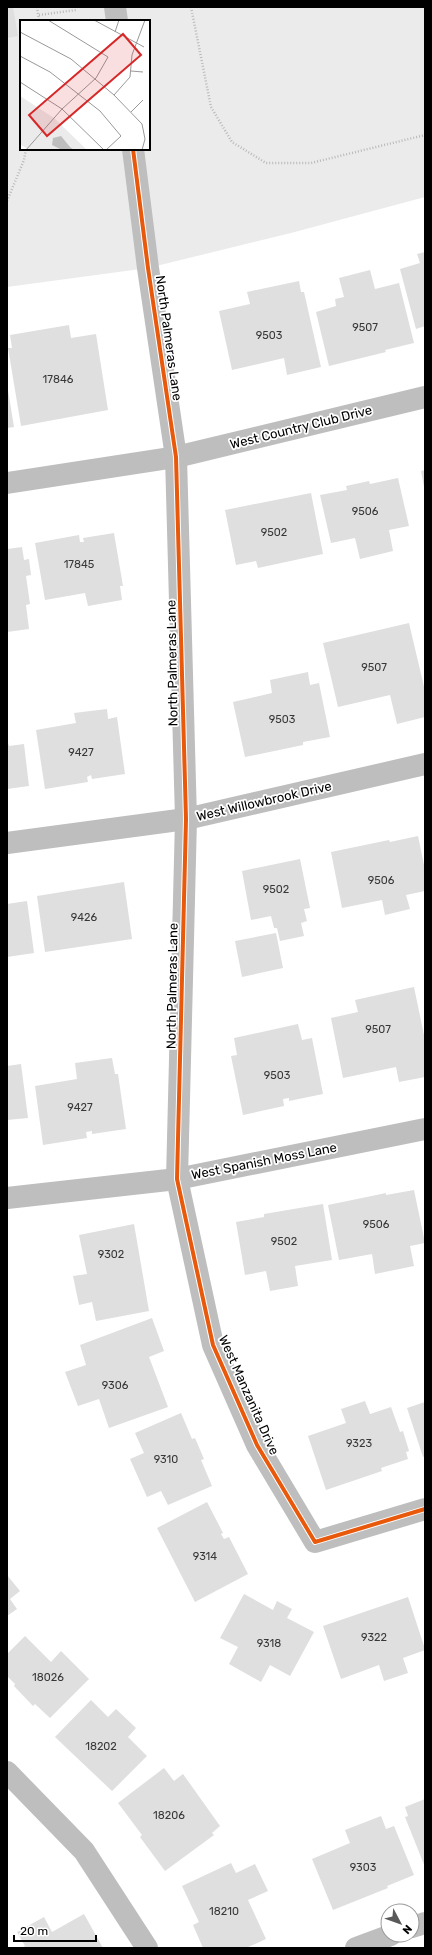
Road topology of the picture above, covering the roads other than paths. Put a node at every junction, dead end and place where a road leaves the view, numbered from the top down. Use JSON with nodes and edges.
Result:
{"nodes":[{"id":1,"x":115,"y":7,"type":"edge"},
{"id":2,"x":117,"y":20,"type":"edge"},
{"id":3,"x":133,"y":150,"type":"edge"},
{"id":4,"x":425,"y":397,"type":"edge"},
{"id":5,"x":176,"y":458,"type":"junction"},
{"id":6,"x":7,"y":483,"type":"edge"},
{"id":7,"x":425,"y":764,"type":"edge"},
{"id":8,"x":186,"y":819,"type":"junction"},
{"id":9,"x":7,"y":843,"type":"edge"},
{"id":10,"x":425,"y":1129,"type":"edge"},
{"id":11,"x":177,"y":1179,"type":"junction"},
{"id":12,"x":7,"y":1198,"type":"edge"},
{"id":13,"x":425,"y":1510,"type":"edge"},
{"id":14,"x":7,"y":1772,"type":"edge"},
{"id":15,"x":380,"y":1939,"type":"edge"},
{"id":16,"x":147,"y":1948,"type":"edge"},
{"id":17,"x":356,"y":1948,"type":"edge"}],
"edges":[{"from":1,"to":2,"type":"street"},
{"from":3,"to":5,"type":"street","name":"North Palmeras Lane"},
{"from":4,"to":5,"type":"street","name":"West Country Club Drive"},
{"from":5,"to":6,"type":"street","name":"West Country Club Drive"},
{"from":5,"to":8,"type":"street","name":"North Palmeras Lane"},
{"from":7,"to":8,"type":"street","name":"West Willowbrook Drive"},
{"from":8,"to":9,"type":"street","name":"West Willowbrook Drive"},
{"from":8,"to":11,"type":"street","name":"North Palmeras Lane"},
{"from":10,"to":11,"type":"street","name":"West Spanish Moss Lane"},
{"from":11,"to":12,"type":"street","name":"West Spanish Moss Lane"},
{"from":11,"to":13,"type":"street","name":"West Manzanita Drive"},
{"from":14,"to":16,"type":"street"},
{"from":15,"to":17,"type":"street"}]}
